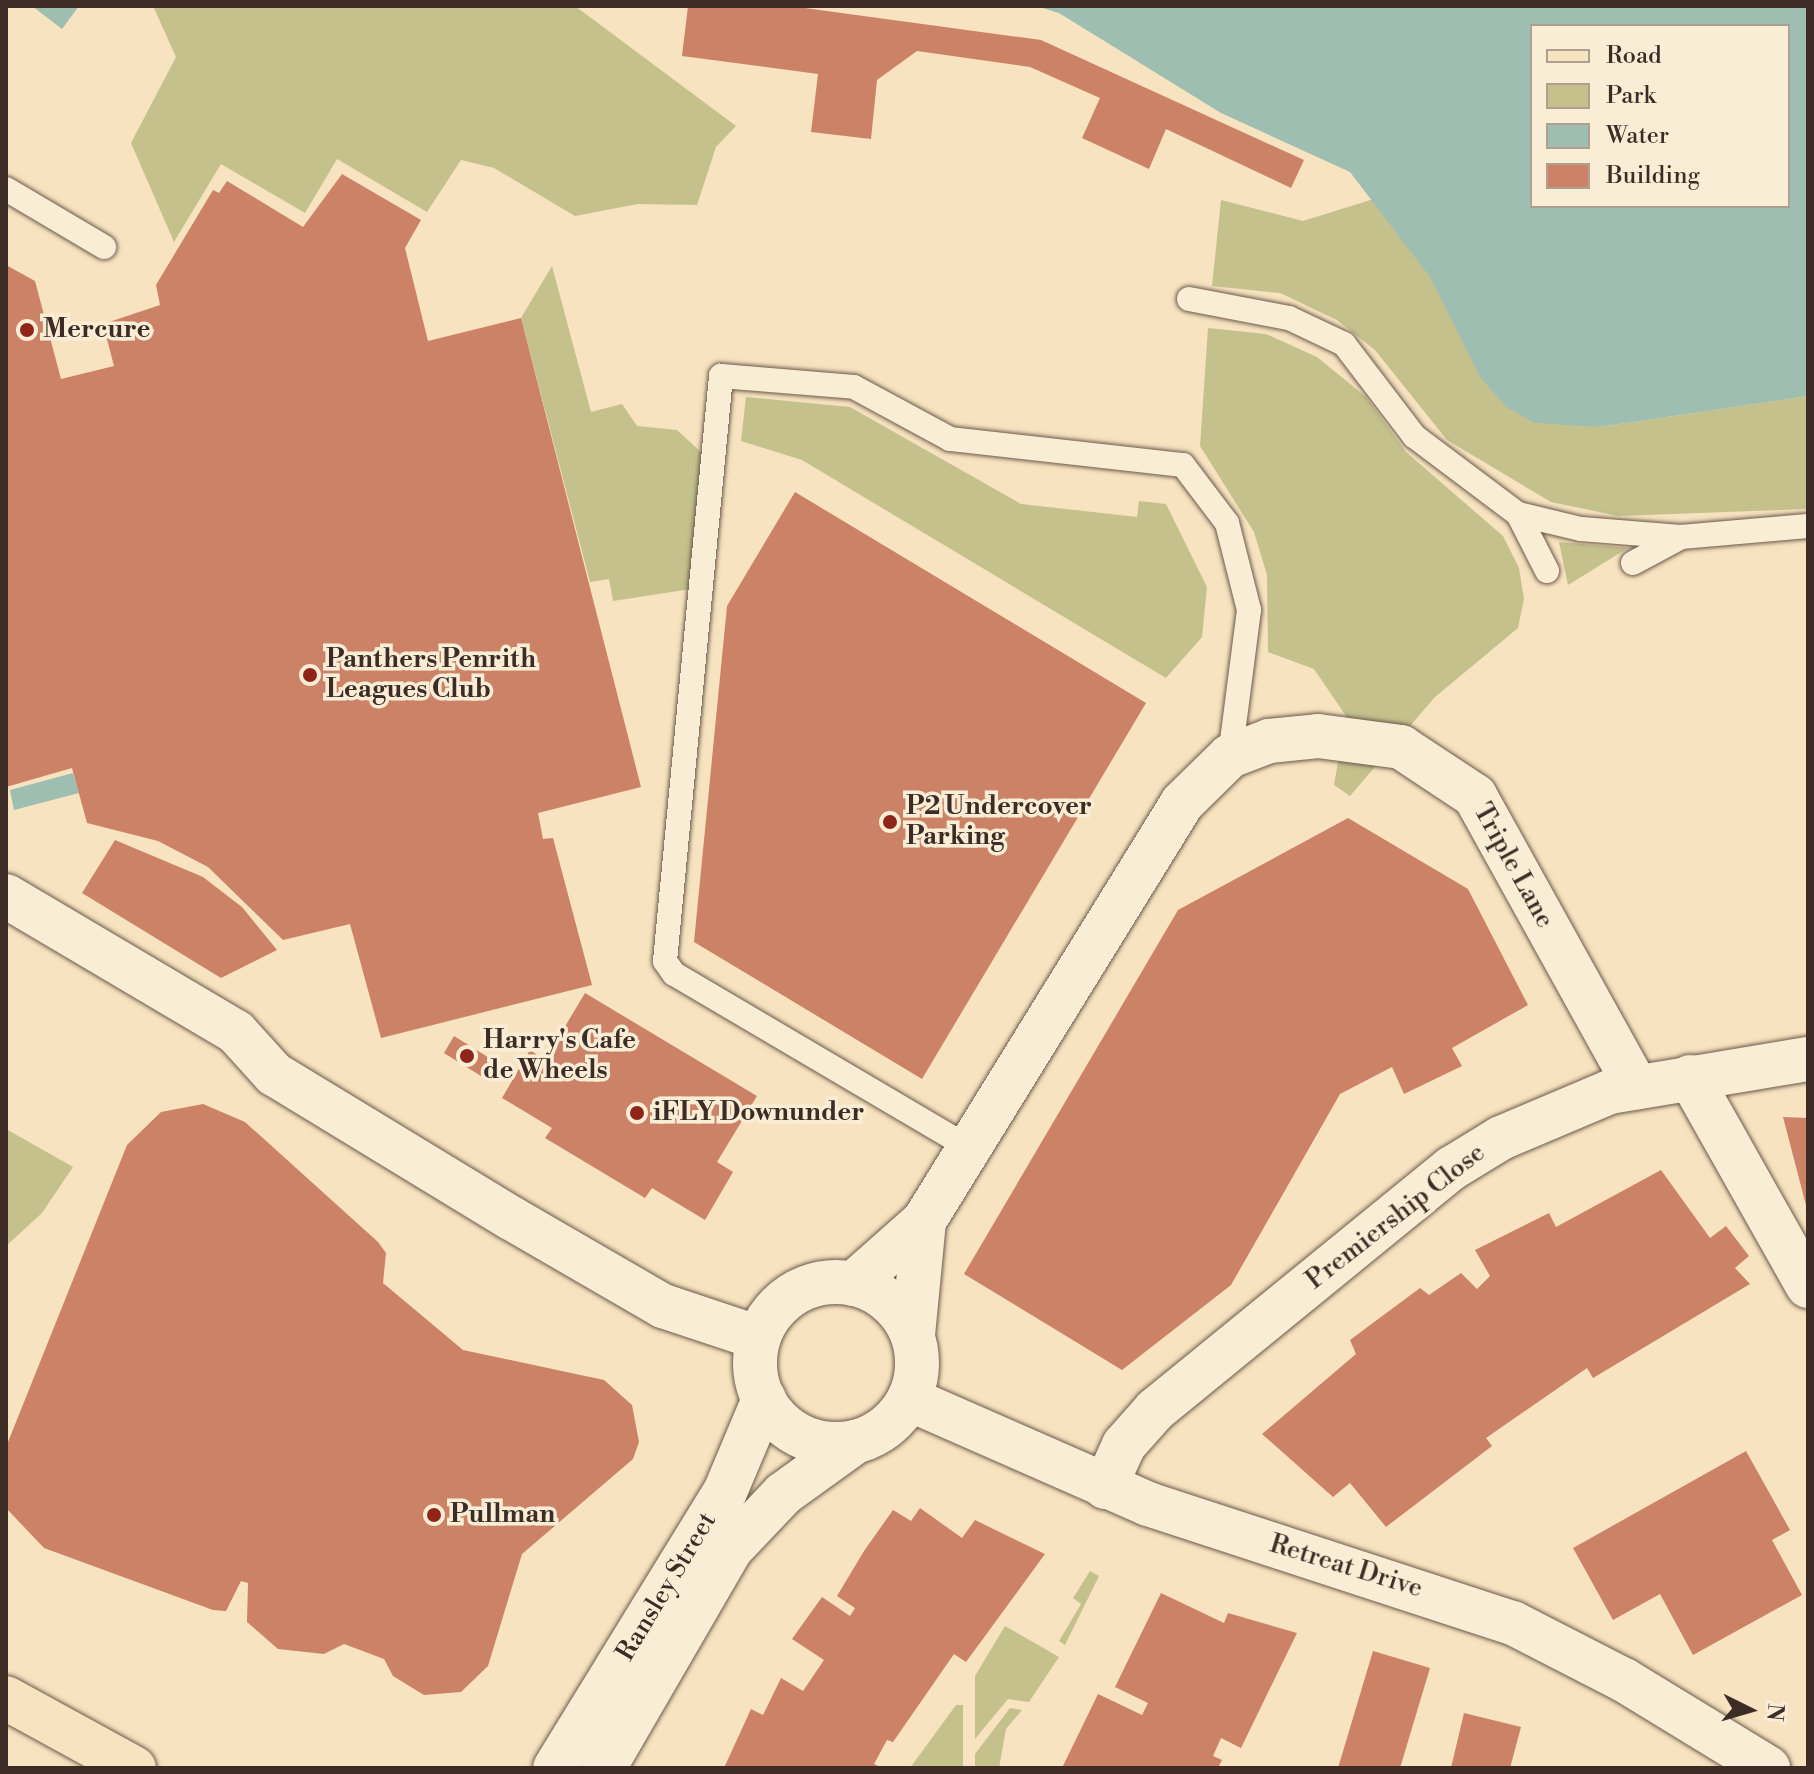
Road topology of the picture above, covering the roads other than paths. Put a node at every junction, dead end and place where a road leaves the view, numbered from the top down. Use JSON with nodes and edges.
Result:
{"nodes":[{"id":1,"x":6,"y":189,"type":"edge"},
{"id":2,"x":104,"y":247,"type":"dead end"},
{"id":3,"x":1189,"y":299,"type":"dead end"},
{"id":4,"x":1518,"y":514,"type":"junction"},
{"id":5,"x":1808,"y":526,"type":"edge"},
{"id":6,"x":1681,"y":537,"type":"junction"},
{"id":7,"x":1633,"y":563,"type":"dead end"},
{"id":8,"x":1547,"y":571,"type":"dead end"},
{"id":9,"x":1250,"y":749,"type":"junction"},
{"id":10,"x":6,"y":896,"type":"edge"},
{"id":11,"x":1808,"y":1059,"type":"edge"},
{"id":12,"x":1690,"y":1077,"type":"junction"},
{"id":13,"x":1636,"y":1087,"type":"junction"},
{"id":14,"x":968,"y":1147,"type":"junction"},
{"id":15,"x":924,"y":1221,"type":"junction"},
{"id":16,"x":853,"y":1284,"type":"junction"},
{"id":17,"x":1808,"y":1286,"type":"edge"},
{"id":18,"x":913,"y":1335,"type":"junction"},
{"id":19,"x":759,"y":1338,"type":"junction"},
{"id":20,"x":764,"y":1399,"type":"junction"},
{"id":21,"x":909,"y":1399,"type":"junction"},
{"id":22,"x":855,"y":1442,"type":"junction"},
{"id":23,"x":1105,"y":1487,"type":"junction"},
{"id":24,"x":6,"y":1698,"type":"edge"},
{"id":25,"x":134,"y":1768,"type":"edge"},
{"id":26,"x":555,"y":1768,"type":"edge"},
{"id":27,"x":604,"y":1768,"type":"edge"},
{"id":28,"x":1768,"y":1768,"type":"edge"}],
"edges":[{"from":1,"to":2,"type":"lane"},
{"from":3,"to":4,"type":"lane"},
{"from":4,"to":6,"type":"lane"},
{"from":4,"to":8,"type":"lane"},
{"from":5,"to":6,"type":"lane"},
{"from":6,"to":7,"type":"lane"},
{"from":9,"to":13,"type":"street","name":"Triple Lane"},
{"from":9,"to":14,"type":"street"},
{"from":9,"to":14,"type":"lane"},
{"from":10,"to":19,"type":"street"},
{"from":11,"to":12,"type":"street","name":"Premiership Close"},
{"from":12,"to":13,"type":"street","name":"Premiership Close"},
{"from":12,"to":17,"type":"street"},
{"from":13,"to":23,"type":"street","name":"Premiership Close"},
{"from":14,"to":15,"type":"street"},
{"from":15,"to":16,"type":"street"},
{"from":15,"to":18,"type":"street"},
{"from":16,"to":18,"type":"street"},
{"from":16,"to":19,"type":"street"},
{"from":18,"to":21,"type":"street"},
{"from":19,"to":20,"type":"street"},
{"from":20,"to":22,"type":"street"},
{"from":20,"to":26,"type":"street","name":"Ransley Street"},
{"from":21,"to":22,"type":"street"},
{"from":21,"to":23,"type":"street","name":"Retreat Drive"},
{"from":22,"to":27,"type":"street","name":"Ransley Street"},
{"from":23,"to":28,"type":"street","name":"Retreat Drive"},
{"from":24,"to":25,"type":"main road"}]}
